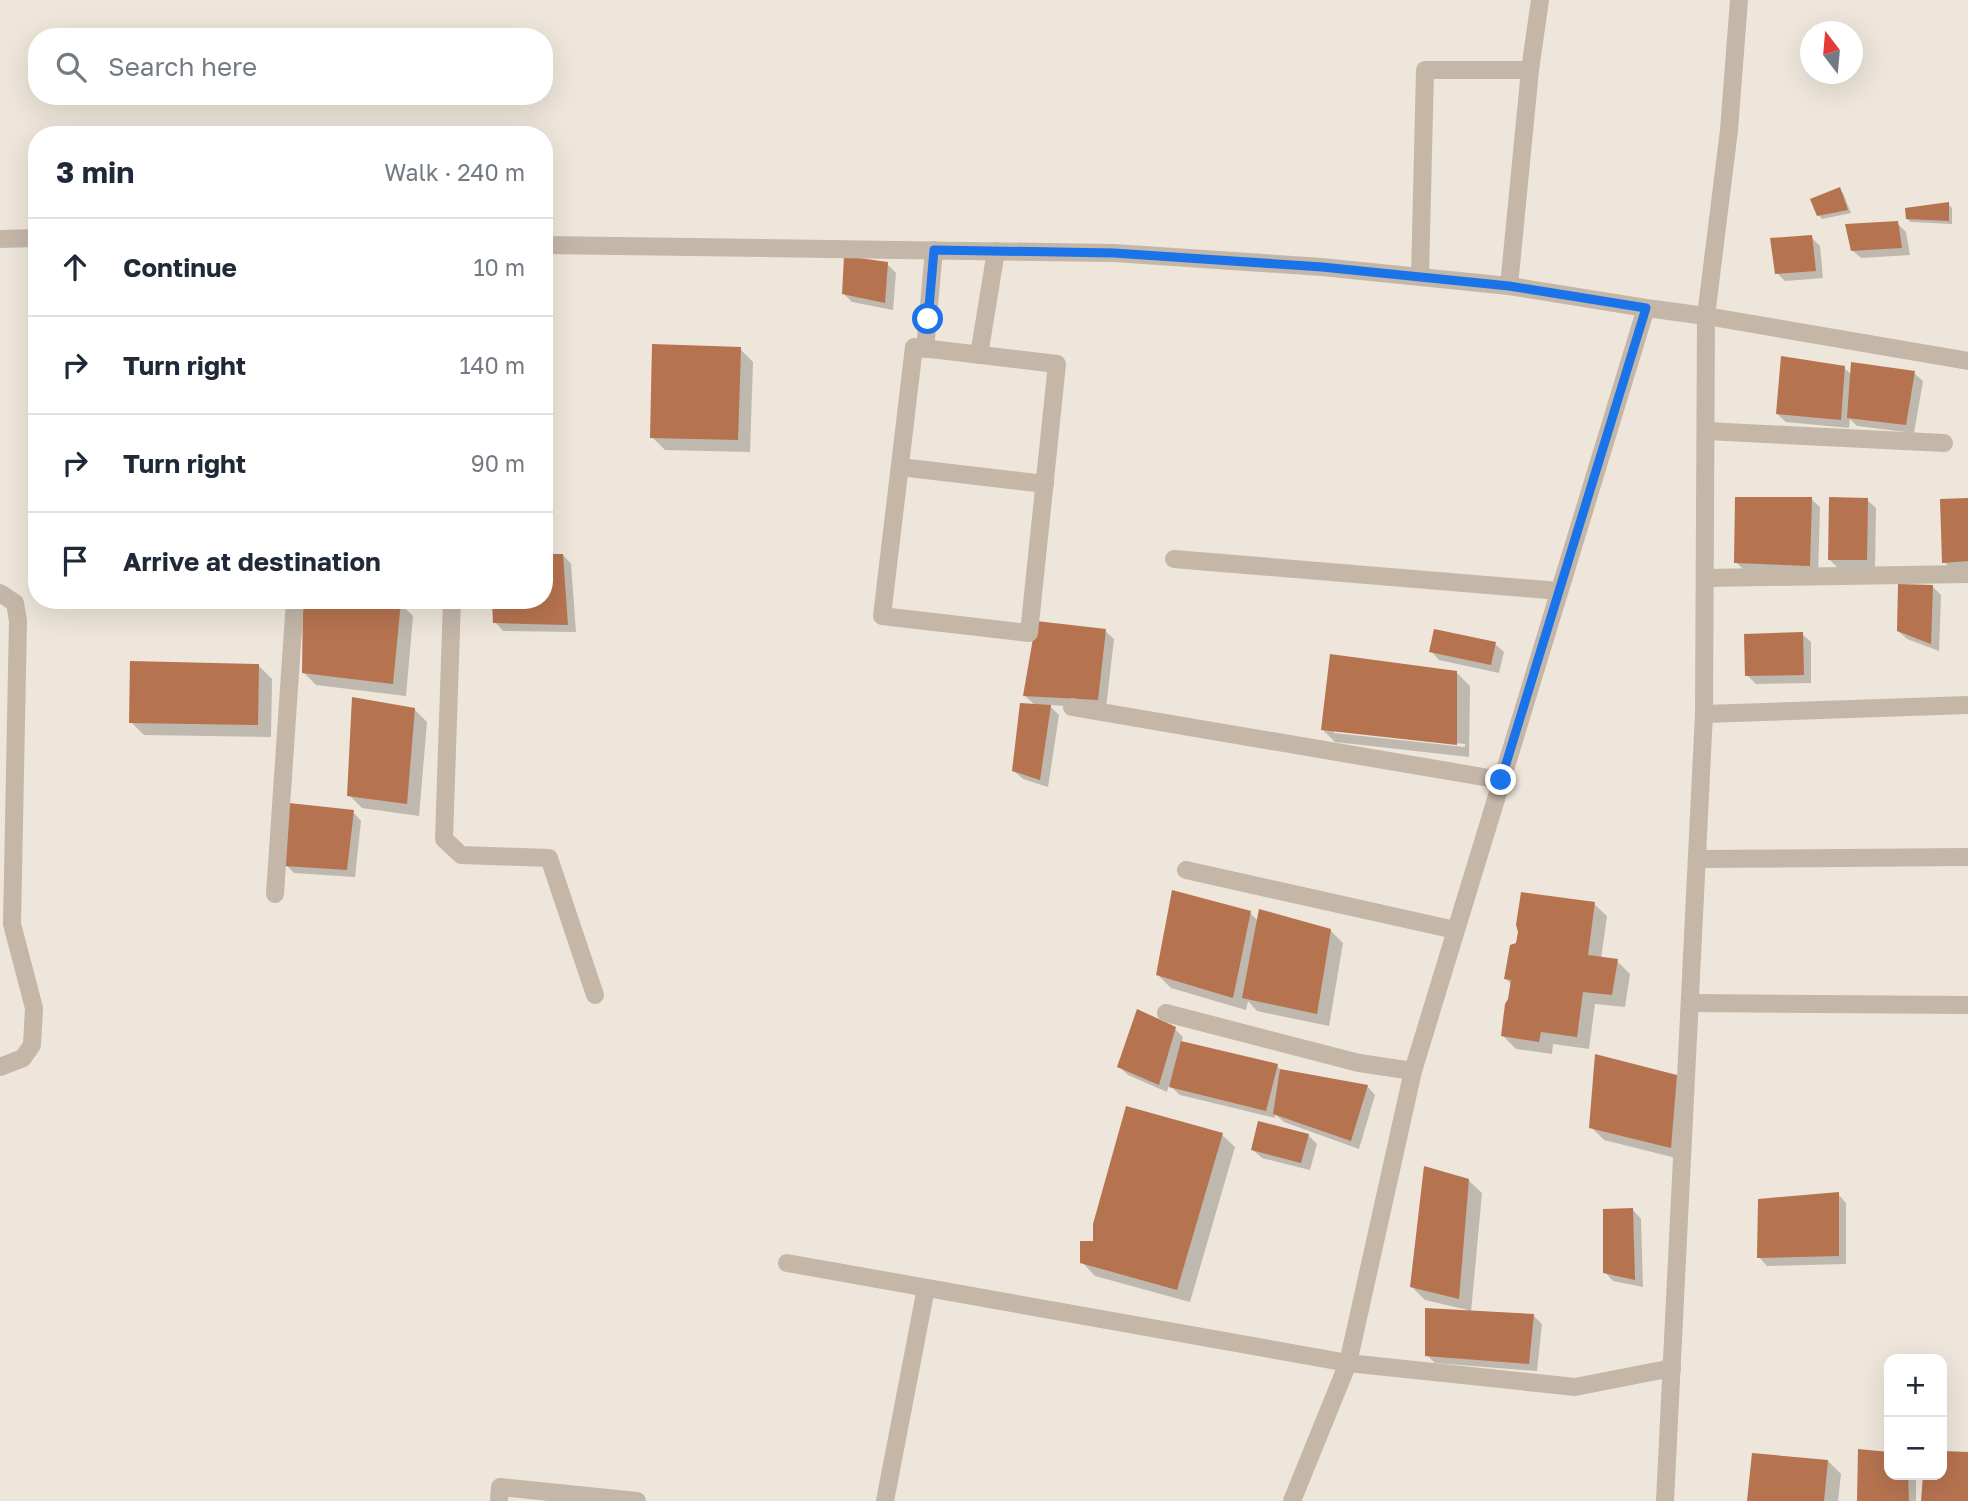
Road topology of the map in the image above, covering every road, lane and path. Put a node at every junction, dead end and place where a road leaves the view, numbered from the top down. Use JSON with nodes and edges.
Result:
{"nodes":[{"id":1,"x":1540,"y":0,"type":"edge"},
{"id":2,"x":1739,"y":0,"type":"edge"},
{"id":3,"x":1530,"y":70,"type":"junction"},
{"id":4,"x":28,"y":238,"type":"edge"},
{"id":5,"x":0,"y":239,"type":"edge"},
{"id":6,"x":553,"y":245,"type":"edge"},
{"id":7,"x":934,"y":250,"type":"junction"},
{"id":8,"x":996,"y":251,"type":"junction"},
{"id":9,"x":1420,"y":277,"type":"junction"},
{"id":10,"x":1509,"y":286,"type":"junction"},
{"id":11,"x":1646,"y":308,"type":"junction"},
{"id":12,"x":1706,"y":316,"type":"junction"},
{"id":13,"x":925,"y":349,"type":"junction"},
{"id":14,"x":979,"y":355,"type":"junction"},
{"id":15,"x":1968,"y":361,"type":"edge"},
{"id":16,"x":1706,"y":431,"type":"junction"},
{"id":17,"x":1944,"y":443,"type":"dead end"},
{"id":18,"x":900,"y":467,"type":"junction"},
{"id":19,"x":1045,"y":484,"type":"junction"},
{"id":20,"x":1174,"y":559,"type":"dead end"},
{"id":21,"x":1968,"y":574,"type":"edge"},
{"id":22,"x":1705,"y":578,"type":"junction"},
{"id":23,"x":1559,"y":591,"type":"junction"},
{"id":24,"x":0,"y":593,"type":"edge"},
{"id":25,"x":294,"y":609,"type":"edge"},
{"id":26,"x":452,"y":609,"type":"edge"},
{"id":27,"x":1968,"y":705,"type":"edge"},
{"id":28,"x":1072,"y":707,"type":"dead end"},
{"id":29,"x":1704,"y":713,"type":"junction"},
{"id":30,"x":1501,"y":780,"type":"junction"},
{"id":31,"x":1968,"y":857,"type":"edge"},
{"id":32,"x":1697,"y":859,"type":"junction"},
{"id":33,"x":1186,"y":870,"type":"dead end"},
{"id":34,"x":275,"y":894,"type":"dead end"},
{"id":35,"x":1455,"y":930,"type":"junction"},
{"id":36,"x":595,"y":995,"type":"dead end"},
{"id":37,"x":1691,"y":1003,"type":"junction"},
{"id":38,"x":1968,"y":1005,"type":"edge"},
{"id":39,"x":1166,"y":1013,"type":"dead end"},
{"id":40,"x":0,"y":1067,"type":"edge"},
{"id":41,"x":1413,"y":1071,"type":"junction"},
{"id":42,"x":788,"y":1263,"type":"dead end"},
{"id":43,"x":926,"y":1288,"type":"junction"},
{"id":44,"x":1348,"y":1363,"type":"junction"},
{"id":45,"x":1672,"y":1368,"type":"junction"},
{"id":46,"x":499,"y":1501,"type":"edge"},
{"id":47,"x":637,"y":1501,"type":"edge"},
{"id":48,"x":885,"y":1501,"type":"edge"},
{"id":49,"x":1292,"y":1501,"type":"edge"},
{"id":50,"x":1665,"y":1501,"type":"edge"}],
"edges":[{"from":1,"to":3,"type":"street"},
{"from":2,"to":12,"type":"street"},
{"from":3,"to":9,"type":"street"},
{"from":3,"to":10,"type":"street"},
{"from":4,"to":5,"type":"street"},
{"from":6,"to":7,"type":"street"},
{"from":7,"to":8,"type":"street"},
{"from":7,"to":13,"type":"street"},
{"from":8,"to":9,"type":"street"},
{"from":8,"to":14,"type":"street"},
{"from":9,"to":10,"type":"street"},
{"from":10,"to":11,"type":"street"},
{"from":11,"to":12,"type":"street"},
{"from":11,"to":23,"type":"street"},
{"from":12,"to":15,"type":"street"},
{"from":12,"to":16,"type":"street"},
{"from":13,"to":14,"type":"street"},
{"from":13,"to":18,"type":"street"},
{"from":14,"to":19,"type":"street"},
{"from":16,"to":17,"type":"street"},
{"from":16,"to":22,"type":"street"},
{"from":18,"to":19,"type":"street"},
{"from":18,"to":19,"type":"street"},
{"from":20,"to":23,"type":"street"},
{"from":21,"to":22,"type":"street"},
{"from":22,"to":29,"type":"street"},
{"from":23,"to":30,"type":"street"},
{"from":24,"to":40,"type":"street"},
{"from":25,"to":34,"type":"street"},
{"from":26,"to":36,"type":"street"},
{"from":27,"to":29,"type":"street"},
{"from":28,"to":30,"type":"street"},
{"from":29,"to":32,"type":"street"},
{"from":30,"to":35,"type":"street"},
{"from":31,"to":32,"type":"street"},
{"from":32,"to":37,"type":"street"},
{"from":33,"to":35,"type":"street"},
{"from":35,"to":41,"type":"street"},
{"from":37,"to":38,"type":"street"},
{"from":37,"to":45,"type":"street"},
{"from":39,"to":41,"type":"street"},
{"from":41,"to":44,"type":"street"},
{"from":42,"to":43,"type":"street"},
{"from":43,"to":44,"type":"street"},
{"from":43,"to":48,"type":"street"},
{"from":44,"to":45,"type":"street"},
{"from":44,"to":49,"type":"street"},
{"from":45,"to":50,"type":"street"},
{"from":46,"to":47,"type":"street"}]}
